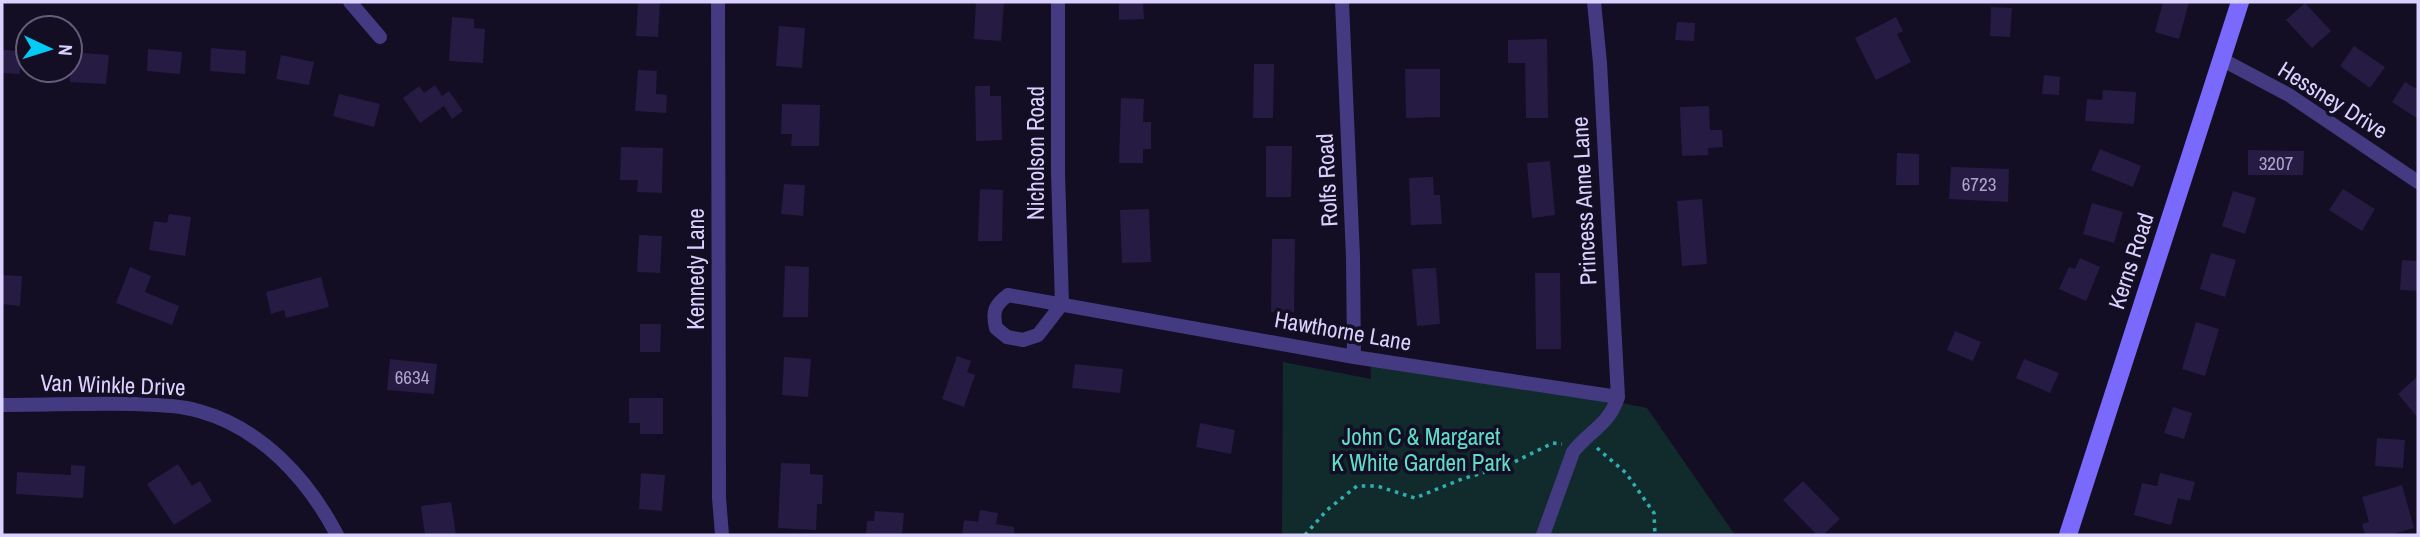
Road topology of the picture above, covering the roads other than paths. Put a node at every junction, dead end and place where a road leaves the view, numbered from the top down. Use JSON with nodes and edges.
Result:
{"nodes":[{"id":1,"x":350,"y":2,"type":"edge"},
{"id":2,"x":718,"y":2,"type":"edge"},
{"id":3,"x":1058,"y":2,"type":"edge"},
{"id":4,"x":1342,"y":2,"type":"edge"},
{"id":5,"x":1594,"y":2,"type":"edge"},
{"id":6,"x":2240,"y":2,"type":"edge"},
{"id":7,"x":380,"y":37,"type":"dead end"},
{"id":8,"x":2221,"y":59,"type":"junction"},
{"id":9,"x":2418,"y":182,"type":"edge"},
{"id":10,"x":1062,"y":304,"type":"junction"},
{"id":11,"x":1354,"y":357,"type":"junction"},
{"id":12,"x":1618,"y":397,"type":"junction"},
{"id":13,"x":2,"y":405,"type":"edge"},
{"id":14,"x":337,"y":535,"type":"edge"},
{"id":15,"x":722,"y":535,"type":"edge"},
{"id":16,"x":1543,"y":535,"type":"edge"},
{"id":17,"x":2068,"y":535,"type":"edge"}],
"edges":[{"from":1,"to":7,"type":"street"},
{"from":2,"to":15,"type":"street","name":"Kennedy Lane"},
{"from":3,"to":10,"type":"street","name":"Nicholson Road"},
{"from":4,"to":11,"type":"street","name":"Rolfs Road"},
{"from":5,"to":12,"type":"street","name":"Princess Anne Lane"},
{"from":6,"to":8,"type":"street","name":"Kerns Road"},
{"from":8,"to":9,"type":"street","name":"Hessney Drive"},
{"from":8,"to":17,"type":"street","name":"Kerns Road"},
{"from":10,"to":10,"type":"street","name":"Hawthorne Lane"},
{"from":10,"to":11,"type":"street","name":"Hawthorne Lane"},
{"from":11,"to":12,"type":"street","name":"Hawthorne Lane"},
{"from":12,"to":16,"type":"street"},
{"from":13,"to":14,"type":"street","name":"Van Winkle Drive"}]}
